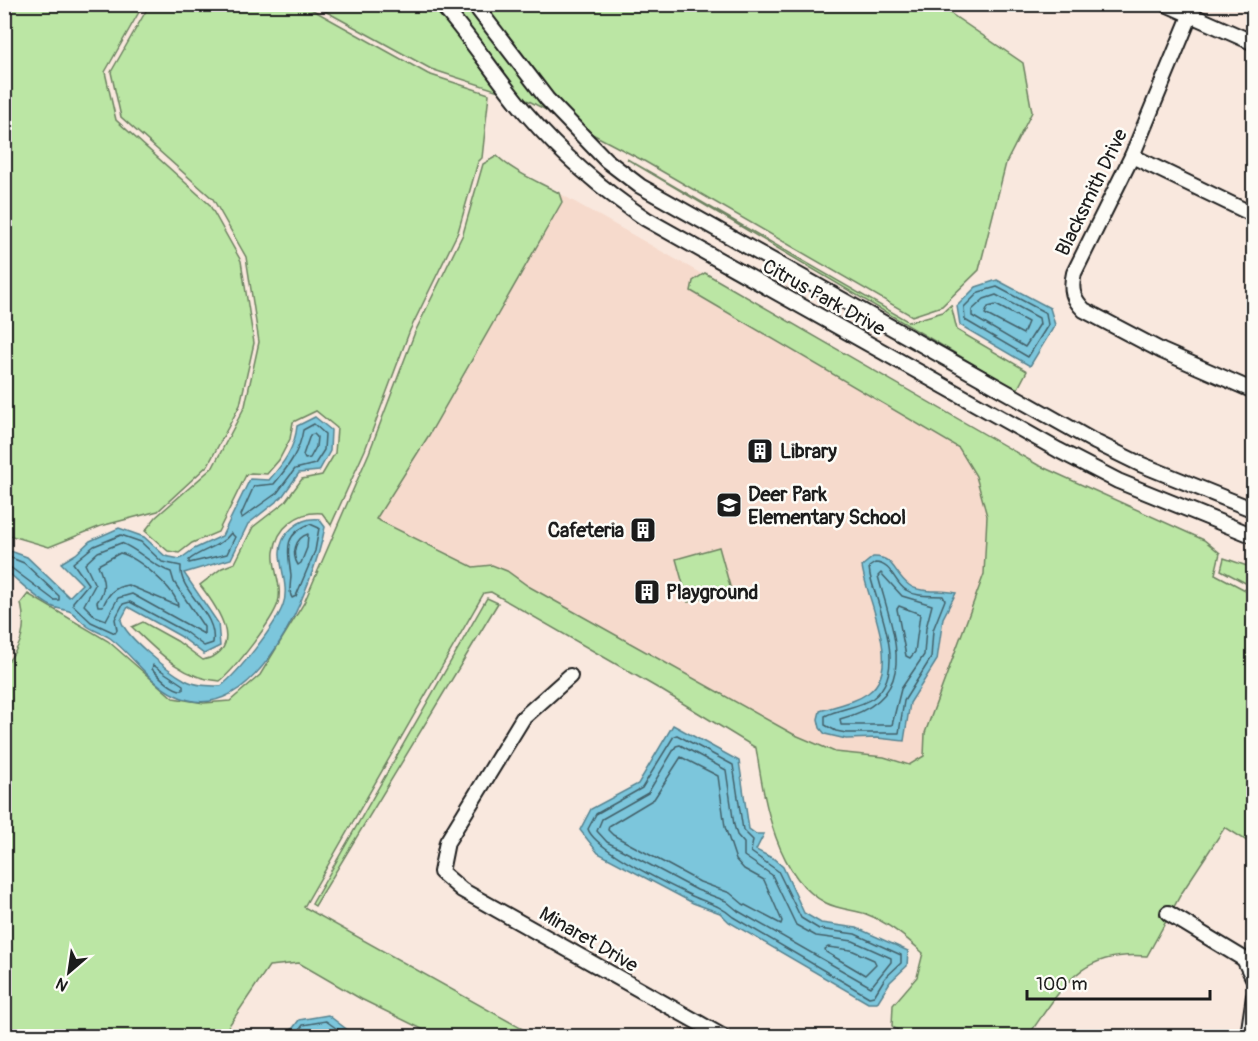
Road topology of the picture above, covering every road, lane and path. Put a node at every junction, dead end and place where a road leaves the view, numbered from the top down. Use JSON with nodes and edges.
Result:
{"nodes":[{"id":1,"x":441,"y":4,"type":"edge"},
{"id":2,"x":474,"y":4,"type":"edge"},
{"id":3,"x":1166,"y":4,"type":"edge"},
{"id":4,"x":1191,"y":16,"type":"junction"},
{"id":5,"x":1254,"y":43,"type":"edge"},
{"id":6,"x":1132,"y":156,"type":"junction"},
{"id":7,"x":1254,"y":215,"type":"edge"},
{"id":8,"x":1254,"y":391,"type":"edge"},
{"id":9,"x":1254,"y":510,"type":"edge"},
{"id":10,"x":1254,"y":536,"type":"edge"},
{"id":11,"x":570,"y":676,"type":"dead end"},
{"id":12,"x":1167,"y":913,"type":"dead end"},
{"id":13,"x":1254,"y":980,"type":"edge"},
{"id":14,"x":1254,"y":996,"type":"edge"},
{"id":15,"x":722,"y":1036,"type":"edge"},
{"id":16,"x":1248,"y":1036,"type":"edge"}],
"edges":[{"from":1,"to":10,"type":"street","name":"Citrus Park Drive"},
{"from":2,"to":9,"type":"street","name":"Citrus Park Drive"},
{"from":3,"to":4,"type":"street"},
{"from":4,"to":5,"type":"street"},
{"from":4,"to":6,"type":"street","name":"Blacksmith Drive"},
{"from":6,"to":7,"type":"street"},
{"from":6,"to":8,"type":"street","name":"Blacksmith Drive"},
{"from":11,"to":15,"type":"street","name":"Minaret Drive"},
{"from":12,"to":13,"type":"street"},
{"from":14,"to":16,"type":"street"}]}
